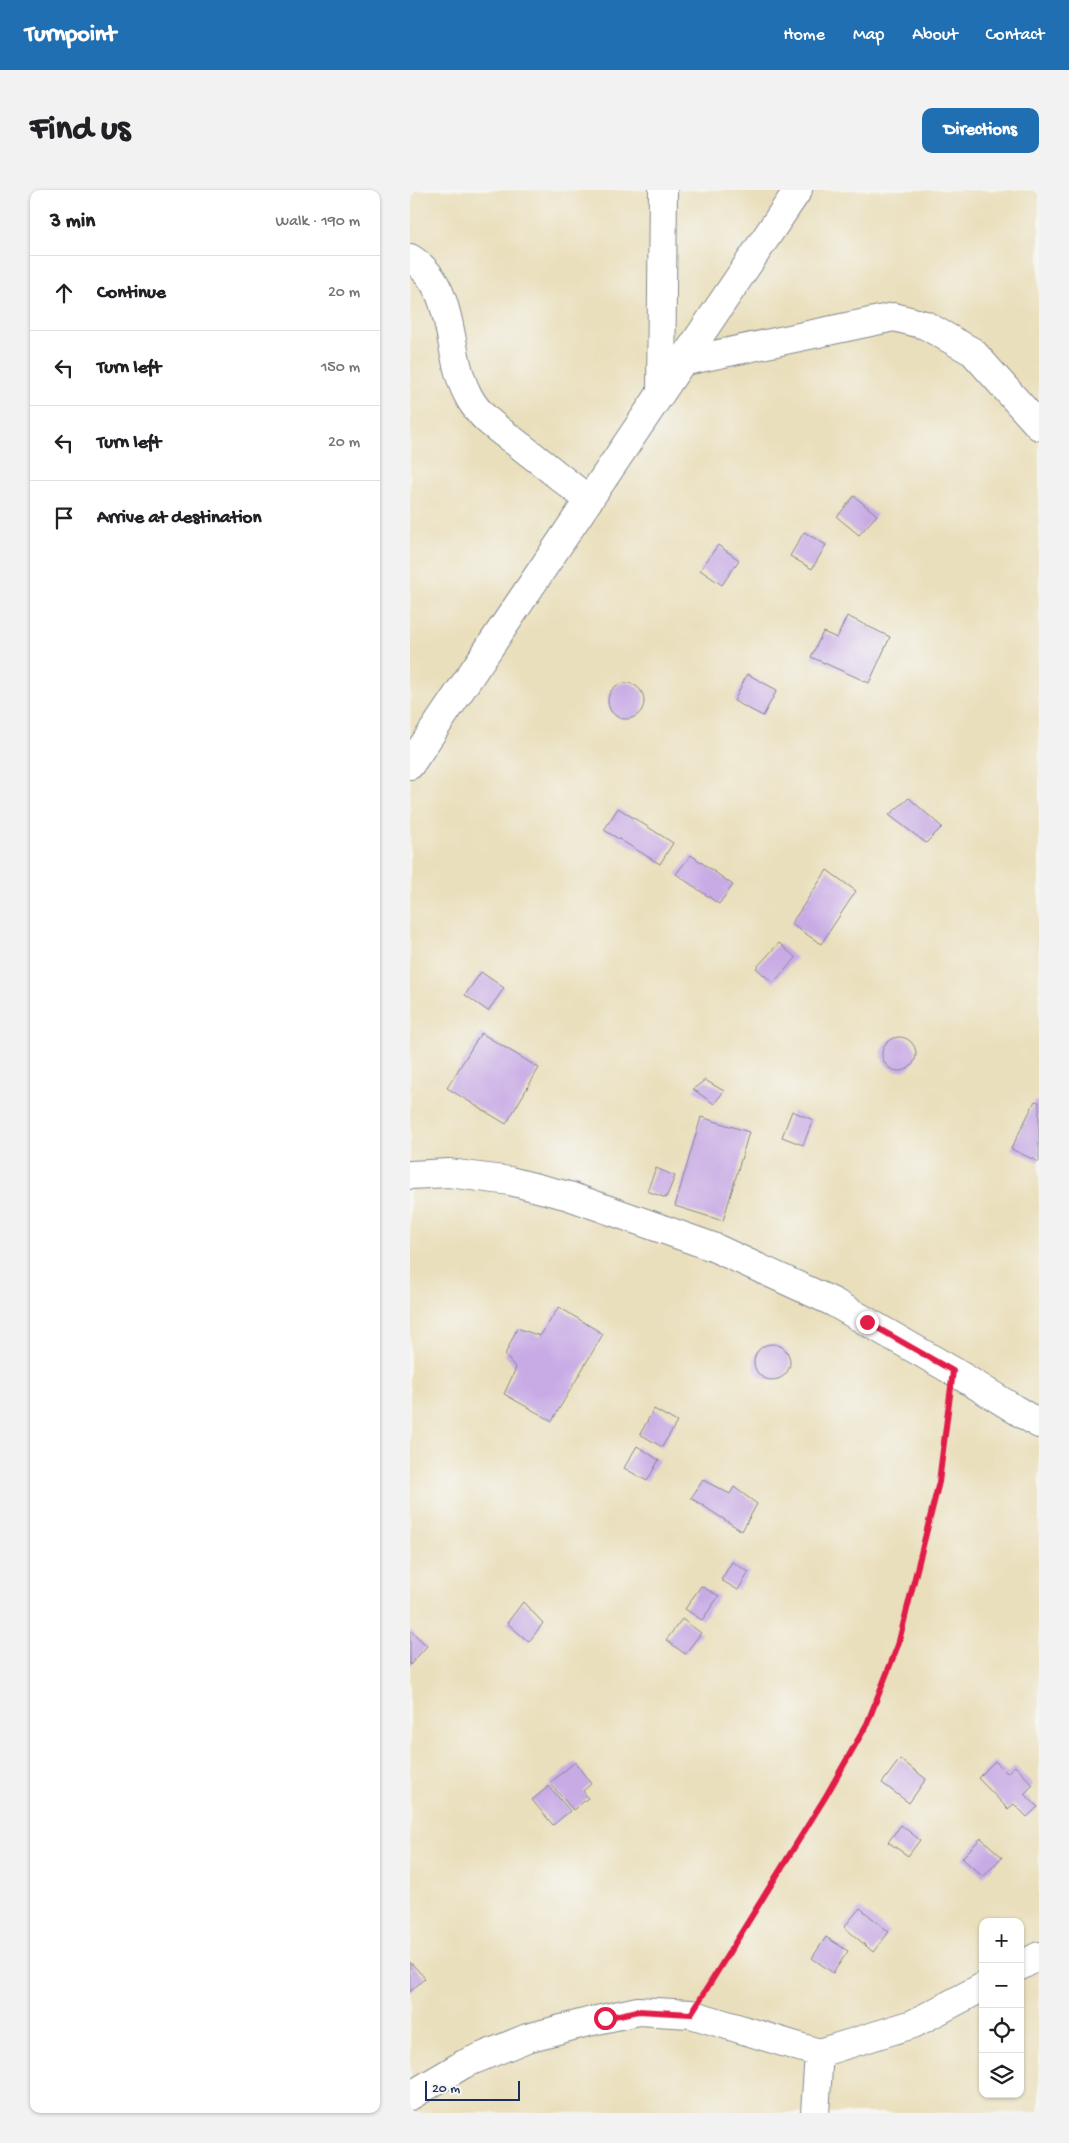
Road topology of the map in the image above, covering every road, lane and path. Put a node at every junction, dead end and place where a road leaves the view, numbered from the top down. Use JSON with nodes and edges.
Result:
{"nodes":[{"id":1,"x":663,"y":190,"type":"edge"},
{"id":2,"x":798,"y":190,"type":"edge"},
{"id":3,"x":410,"y":258,"type":"edge"},
{"id":4,"x":682,"y":362,"type":"junction"},
{"id":5,"x":662,"y":392,"type":"junction"},
{"id":6,"x":1039,"y":426,"type":"edge"},
{"id":7,"x":589,"y":500,"type":"junction"},
{"id":8,"x":410,"y":765,"type":"edge"},
{"id":9,"x":410,"y":1175,"type":"edge"},
{"id":10,"x":953,"y":1371,"type":"junction"},
{"id":11,"x":1039,"y":1424,"type":"edge"},
{"id":12,"x":1039,"y":1956,"type":"edge"},
{"id":13,"x":1024,"y":1964,"type":"edge"},
{"id":14,"x":979,"y":1989,"type":"edge"},
{"id":15,"x":691,"y":2014,"type":"junction"},
{"id":16,"x":819,"y":2053,"type":"junction"},
{"id":17,"x":410,"y":2096,"type":"edge"},
{"id":18,"x":815,"y":2113,"type":"edge"}],
"edges":[{"from":1,"to":5,"type":"street"},
{"from":2,"to":4,"type":"street"},
{"from":3,"to":7,"type":"street"},
{"from":4,"to":5,"type":"street"},
{"from":4,"to":6,"type":"street"},
{"from":5,"to":7,"type":"street"},
{"from":7,"to":8,"type":"street"},
{"from":9,"to":10,"type":"street"},
{"from":10,"to":11,"type":"street"},
{"from":10,"to":15,"type":"path"},
{"from":12,"to":13,"type":"street"},
{"from":14,"to":16,"type":"street"},
{"from":15,"to":16,"type":"street"},
{"from":15,"to":17,"type":"street"},
{"from":16,"to":18,"type":"street"}]}
